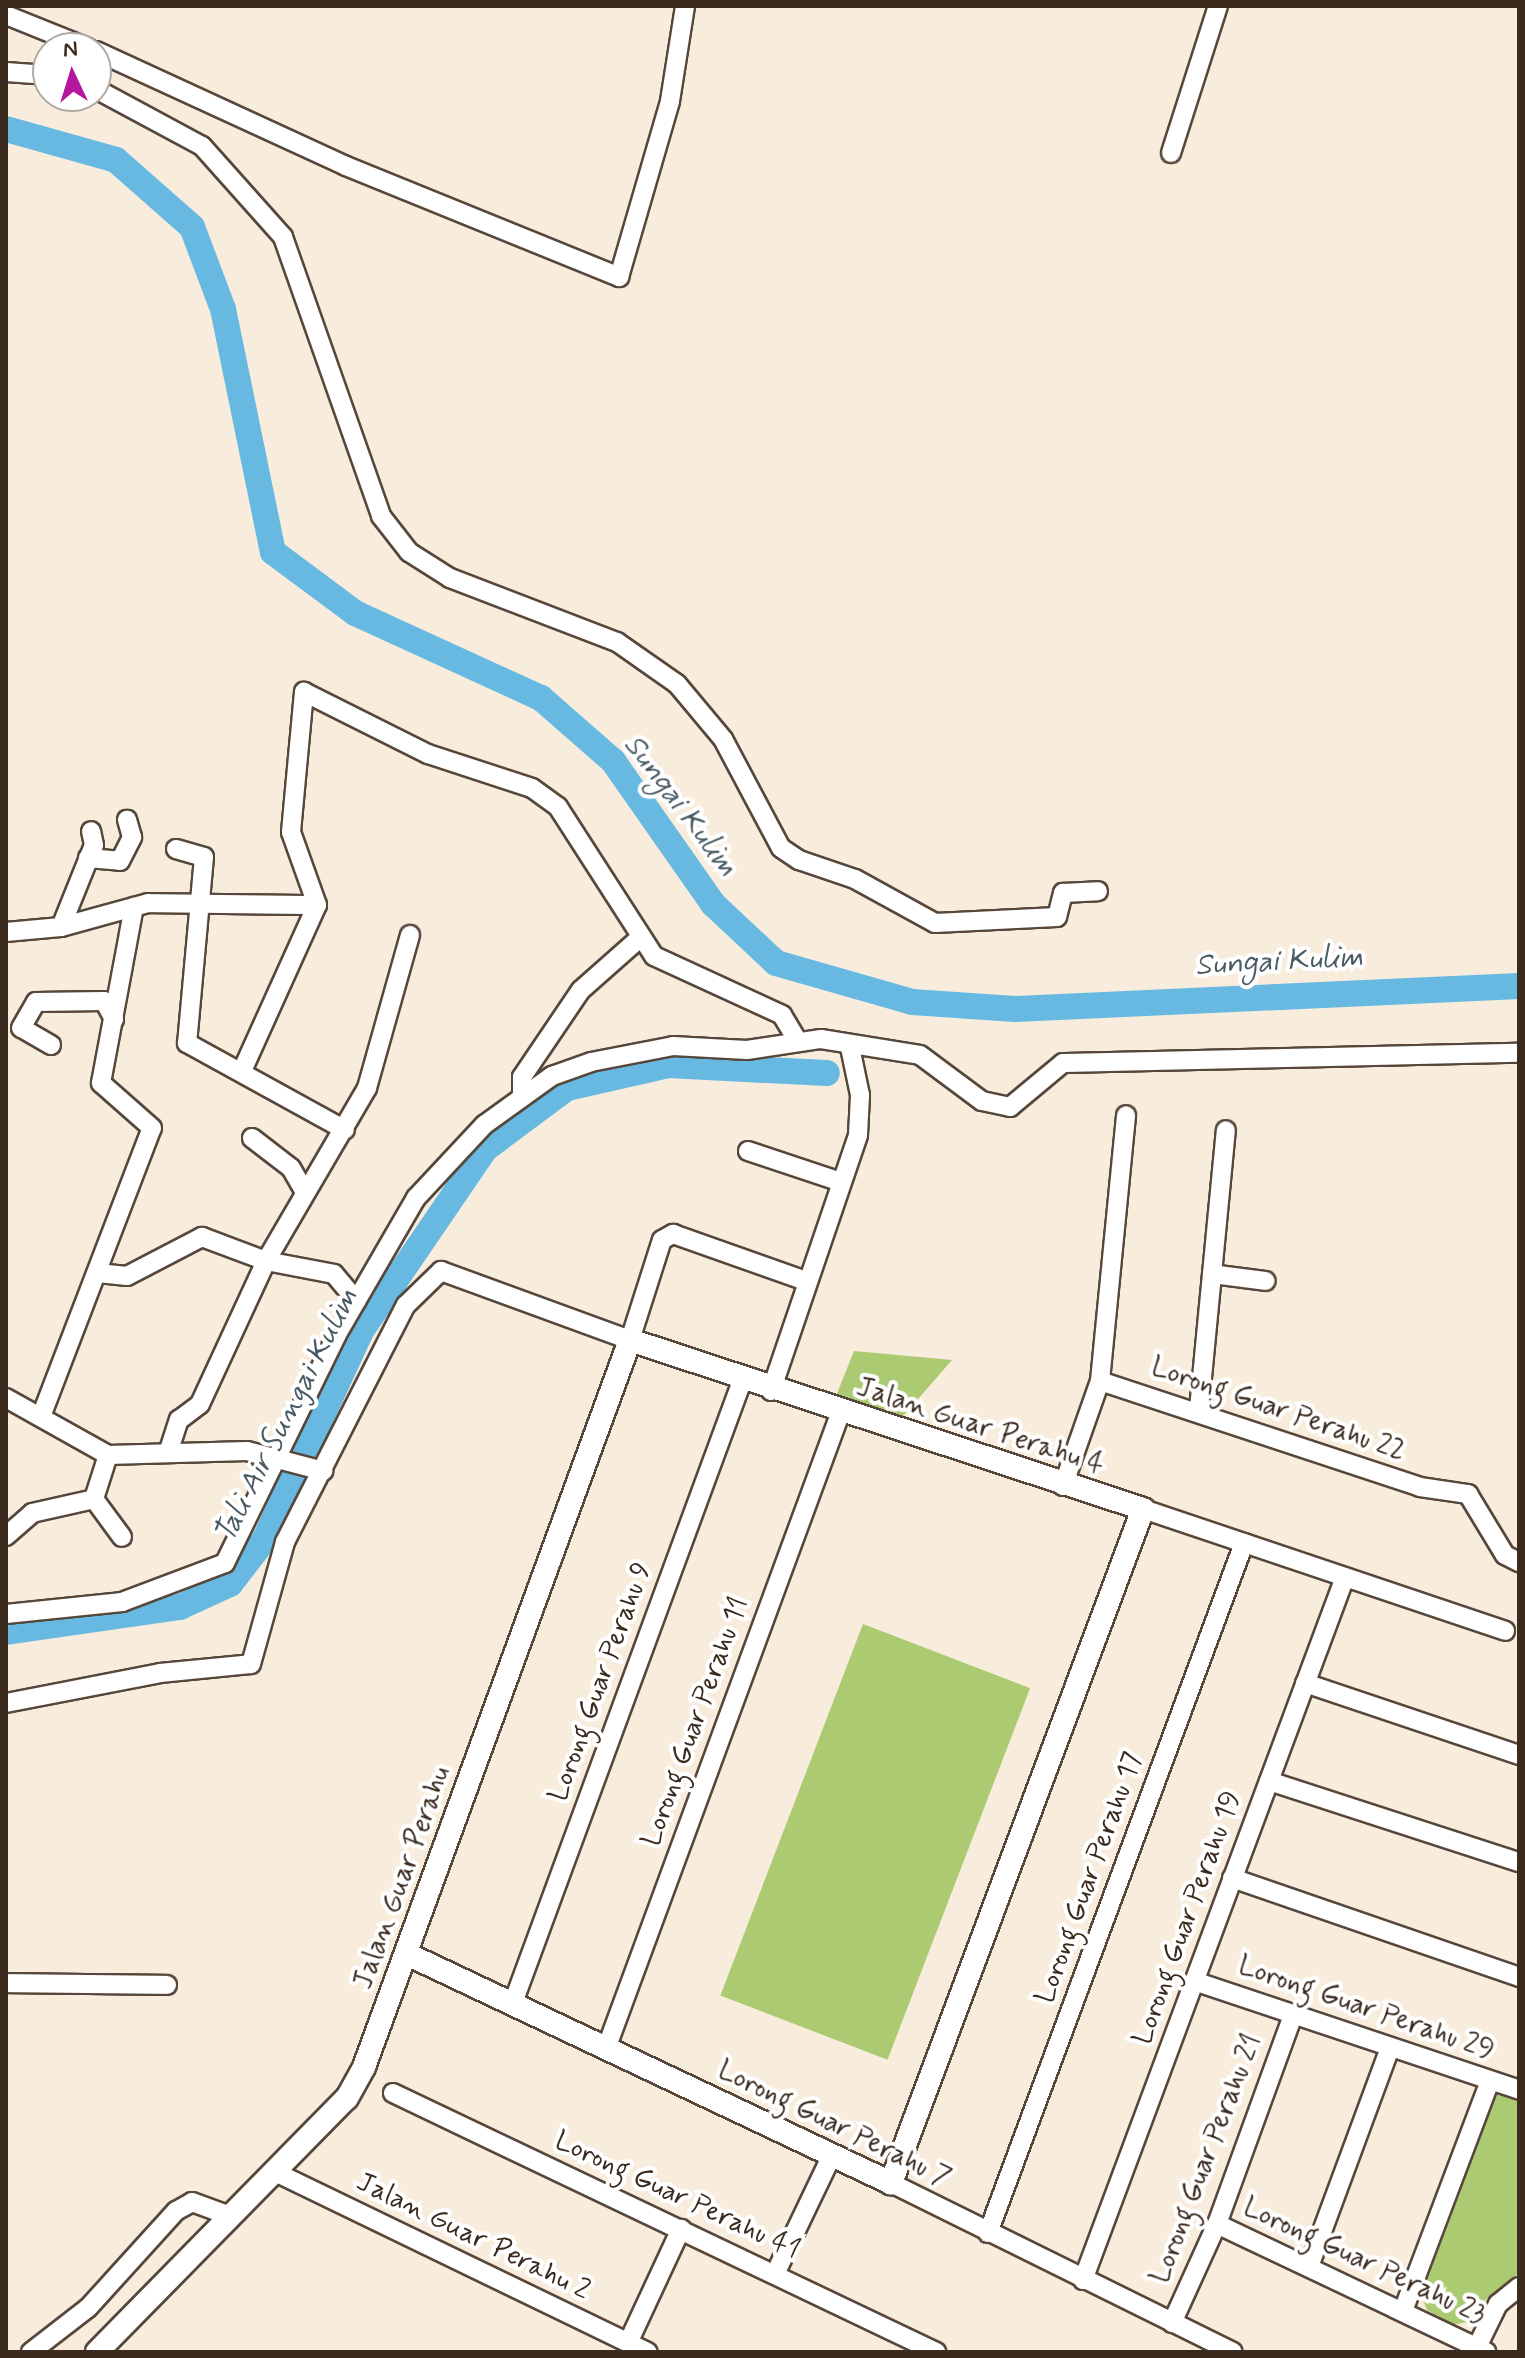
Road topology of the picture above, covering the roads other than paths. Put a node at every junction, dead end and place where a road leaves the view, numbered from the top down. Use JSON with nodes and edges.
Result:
{"nodes":[{"id":1,"x":685,"y":6,"type":"edge"},
{"id":2,"x":1218,"y":6,"type":"edge"},
{"id":3,"x":6,"y":15,"type":"edge"},
{"id":4,"x":48,"y":32,"type":"edge"},
{"id":5,"x":112,"y":58,"type":"edge"},
{"id":6,"x":6,"y":72,"type":"edge"},
{"id":7,"x":32,"y":74,"type":"edge"},
{"id":8,"x":112,"y":98,"type":"edge"},
{"id":9,"x":1171,"y":153,"type":"dead end"},
{"id":10,"x":127,"y":820,"type":"dead end"},
{"id":11,"x":91,"y":831,"type":"dead end"},
{"id":12,"x":176,"y":849,"type":"dead end"},
{"id":13,"x":88,"y":858,"type":"junction"},
{"id":14,"x":1098,"y":891,"type":"dead end"},
{"id":15,"x":198,"y":901,"type":"junction"},
{"id":16,"x":317,"y":905,"type":"junction"},
{"id":17,"x":134,"y":907,"type":"junction"},
{"id":18,"x":61,"y":927,"type":"junction"},
{"id":19,"x":6,"y":932,"type":"edge"},
{"id":20,"x":410,"y":935,"type":"dead end"},
{"id":21,"x":641,"y":937,"type":"junction"},
{"id":22,"x":114,"y":1019,"type":"junction"},
{"id":23,"x":797,"y":1040,"type":"junction"},
{"id":24,"x":51,"y":1045,"type":"dead end"},
{"id":25,"x":850,"y":1047,"type":"junction"},
{"id":26,"x":1519,"y":1053,"type":"edge"},
{"id":27,"x":242,"y":1071,"type":"junction"},
{"id":28,"x":522,"y":1095,"type":"junction"},
{"id":29,"x":1126,"y":1115,"type":"dead end"},
{"id":30,"x":345,"y":1130,"type":"junction"},
{"id":31,"x":1226,"y":1130,"type":"dead end"},
{"id":32,"x":252,"y":1138,"type":"dead end"},
{"id":33,"x":748,"y":1151,"type":"dead end"},
{"id":34,"x":841,"y":1182,"type":"junction"},
{"id":35,"x":305,"y":1192,"type":"junction"},
{"id":36,"x":266,"y":1261,"type":"junction"},
{"id":37,"x":98,"y":1273,"type":"junction"},
{"id":38,"x":1212,"y":1274,"type":"junction"},
{"id":39,"x":806,"y":1281,"type":"junction"},
{"id":40,"x":1266,"y":1281,"type":"dead end"},
{"id":41,"x":357,"y":1301,"type":"junction"},
{"id":42,"x":630,"y":1340,"type":"junction"},
{"id":43,"x":742,"y":1381,"type":"junction"},
{"id":44,"x":1100,"y":1381,"type":"junction"},
{"id":45,"x":771,"y":1391,"type":"junction"},
{"id":46,"x":6,"y":1398,"type":"edge"},
{"id":47,"x":1199,"y":1409,"type":"junction"},
{"id":48,"x":42,"y":1414,"type":"junction"},
{"id":49,"x":840,"y":1414,"type":"junction"},
{"id":50,"x":169,"y":1450,"type":"junction"},
{"id":51,"x":108,"y":1455,"type":"junction"},
{"id":52,"x":280,"y":1455,"type":"junction"},
{"id":53,"x":319,"y":1469,"type":"junction"},
{"id":54,"x":1063,"y":1486,"type":"junction"},
{"id":55,"x":94,"y":1499,"type":"junction"},
{"id":56,"x":1143,"y":1509,"type":"junction"},
{"id":57,"x":6,"y":1536,"type":"edge"},
{"id":58,"x":122,"y":1537,"type":"dead end"},
{"id":59,"x":1244,"y":1543,"type":"junction"},
{"id":60,"x":1519,"y":1562,"type":"edge"},
{"id":61,"x":1345,"y":1577,"type":"junction"},
{"id":62,"x":6,"y":1614,"type":"edge"},
{"id":63,"x":1505,"y":1631,"type":"dead end"},
{"id":64,"x":1305,"y":1683,"type":"junction"},
{"id":65,"x":6,"y":1703,"type":"edge"},
{"id":66,"x":1519,"y":1755,"type":"edge"},
{"id":67,"x":1269,"y":1781,"type":"junction"},
{"id":68,"x":1519,"y":1862,"type":"edge"},
{"id":69,"x":1232,"y":1878,"type":"junction"},
{"id":70,"x":407,"y":1954,"type":"junction"},
{"id":71,"x":1519,"y":1977,"type":"edge"},
{"id":72,"x":1194,"y":1981,"type":"junction"},
{"id":73,"x":6,"y":1983,"type":"edge"},
{"id":74,"x":167,"y":1985,"type":"dead end"},
{"id":75,"x":513,"y":2003,"type":"junction"},
{"id":76,"x":1293,"y":2015,"type":"junction"},
{"id":77,"x":1390,"y":2048,"type":"junction"},
{"id":78,"x":606,"y":2049,"type":"junction"},
{"id":79,"x":1490,"y":2081,"type":"junction"},
{"id":80,"x":1519,"y":2090,"type":"edge"},
{"id":81,"x":393,"y":2093,"type":"dead end"},
{"id":82,"x":831,"y":2157,"type":"junction"},
{"id":83,"x":273,"y":2171,"type":"junction"},
{"id":84,"x":891,"y":2183,"type":"junction"},
{"id":85,"x":230,"y":2216,"type":"junction"},
{"id":86,"x":1217,"y":2224,"type":"junction"},
{"id":87,"x":681,"y":2229,"type":"junction"},
{"id":88,"x":988,"y":2233,"type":"junction"},
{"id":89,"x":1310,"y":2264,"type":"junction"},
{"id":90,"x":775,"y":2274,"type":"junction"},
{"id":91,"x":1083,"y":2280,"type":"junction"},
{"id":92,"x":1519,"y":2287,"type":"edge"},
{"id":93,"x":1403,"y":2311,"type":"junction"},
{"id":94,"x":1172,"y":2323,"type":"junction"},
{"id":95,"x":628,"y":2343,"type":"junction"},
{"id":96,"x":1481,"y":2350,"type":"edge"},
{"id":97,"x":31,"y":2352,"type":"edge"},
{"id":98,"x":97,"y":2352,"type":"edge"},
{"id":99,"x":648,"y":2352,"type":"edge"},
{"id":100,"x":936,"y":2352,"type":"edge"},
{"id":101,"x":1233,"y":2352,"type":"edge"}],
"edges":[{"from":1,"to":5,"type":"street"},
{"from":2,"to":9,"type":"street"},
{"from":3,"to":4,"type":"street"},
{"from":6,"to":7,"type":"street"},
{"from":8,"to":14,"type":"street"},
{"from":10,"to":13,"type":"street"},
{"from":11,"to":13,"type":"street"},
{"from":12,"to":15,"type":"street"},
{"from":13,"to":18,"type":"street"},
{"from":15,"to":16,"type":"street"},
{"from":15,"to":17,"type":"street"},
{"from":15,"to":27,"type":"street"},
{"from":16,"to":21,"type":"street"},
{"from":16,"to":27,"type":"street"},
{"from":17,"to":18,"type":"street"},
{"from":17,"to":22,"type":"street"},
{"from":18,"to":19,"type":"street"},
{"from":20,"to":30,"type":"street"},
{"from":21,"to":23,"type":"street"},
{"from":21,"to":28,"type":"street"},
{"from":22,"to":24,"type":"street"},
{"from":22,"to":37,"type":"street"},
{"from":23,"to":25,"type":"street"},
{"from":23,"to":28,"type":"street"},
{"from":25,"to":26,"type":"street"},
{"from":25,"to":34,"type":"street"},
{"from":27,"to":30,"type":"street"},
{"from":28,"to":41,"type":"street"},
{"from":29,"to":44,"type":"street"},
{"from":30,"to":35,"type":"street"},
{"from":31,"to":38,"type":"street"},
{"from":32,"to":35,"type":"street"},
{"from":33,"to":34,"type":"street"},
{"from":34,"to":39,"type":"street"},
{"from":35,"to":36,"type":"street"},
{"from":36,"to":37,"type":"street"},
{"from":36,"to":41,"type":"street"},
{"from":36,"to":50,"type":"street"},
{"from":37,"to":48,"type":"street"},
{"from":38,"to":40,"type":"street"},
{"from":38,"to":47,"type":"street"},
{"from":39,"to":42,"type":"street"},
{"from":39,"to":45,"type":"street"},
{"from":41,"to":52,"type":"street"},
{"from":42,"to":43,"type":"street","name":"Jalan Guar Perahu 4"},
{"from":42,"to":53,"type":"street","name":"Jalan Guar Perahu 4"},
{"from":42,"to":70,"type":"street","name":"Jalan Guar Perahu"},
{"from":43,"to":45,"type":"street","name":"Jalan Guar Perahu 4"},
{"from":43,"to":75,"type":"street","name":"Lorong Guar Perahu 9"},
{"from":44,"to":47,"type":"street","name":"Lorong Guar Perahu 22"},
{"from":44,"to":54,"type":"street"},
{"from":45,"to":49,"type":"street","name":"Jalan Guar Perahu 4"},
{"from":46,"to":48,"type":"street"},
{"from":47,"to":60,"type":"street","name":"Lorong Guar Perahu 22"},
{"from":48,"to":51,"type":"street"},
{"from":49,"to":54,"type":"street","name":"Jalan Guar Perahu 4"},
{"from":49,"to":78,"type":"street","name":"Lorong Guar Perahu 11"},
{"from":50,"to":51,"type":"street"},
{"from":50,"to":52,"type":"street"},
{"from":51,"to":55,"type":"street"},
{"from":52,"to":53,"type":"street"},
{"from":52,"to":62,"type":"street"},
{"from":53,"to":65,"type":"street"},
{"from":54,"to":56,"type":"street","name":"Jalan Guar Perahu 4"},
{"from":55,"to":57,"type":"street"},
{"from":55,"to":58,"type":"street"},
{"from":56,"to":59,"type":"street","name":"Jalan Guar Perahu 4"},
{"from":56,"to":84,"type":"street"},
{"from":59,"to":61,"type":"street","name":"Jalan Guar Perahu 4"},
{"from":59,"to":88,"type":"street","name":"Lorong Guar Perahu 17"},
{"from":61,"to":63,"type":"street","name":"Jalan Guar Perahu 4"},
{"from":61,"to":64,"type":"street","name":"Lorong Guar Perahu 19"},
{"from":64,"to":66,"type":"street"},
{"from":64,"to":67,"type":"street","name":"Lorong Guar Perahu 19"},
{"from":67,"to":68,"type":"street"},
{"from":67,"to":69,"type":"street","name":"Lorong Guar Perahu 19"},
{"from":69,"to":71,"type":"street"},
{"from":69,"to":72,"type":"street","name":"Lorong Guar Perahu 19"},
{"from":70,"to":75,"type":"street","name":"Lorong Guar Perahu 7"},
{"from":70,"to":83,"type":"street","name":"Jalan Guar Perahu"},
{"from":72,"to":76,"type":"street","name":"Lorong Guar Perahu 29"},
{"from":72,"to":91,"type":"street","name":"Lorong Guar Perahu 19"},
{"from":73,"to":74,"type":"street"},
{"from":75,"to":78,"type":"street","name":"Lorong Guar Perahu 7"},
{"from":76,"to":77,"type":"street","name":"Lorong Guar Perahu 29"},
{"from":76,"to":86,"type":"street","name":"Lorong Guar Perahu 21"},
{"from":77,"to":79,"type":"street","name":"Lorong Guar Perahu 29"},
{"from":77,"to":89,"type":"street"},
{"from":78,"to":82,"type":"street","name":"Lorong Guar Perahu 7"},
{"from":79,"to":80,"type":"street","name":"Lorong Guar Perahu 29"},
{"from":79,"to":93,"type":"street"},
{"from":81,"to":87,"type":"street","name":"Lorong Guar Perahu 41"},
{"from":82,"to":84,"type":"street","name":"Lorong Guar Perahu 7"},
{"from":82,"to":90,"type":"street"},
{"from":83,"to":85,"type":"street","name":"Jalan Guar Perahu"},
{"from":83,"to":95,"type":"street","name":"Jalan Guar Perahu 2"},
{"from":84,"to":88,"type":"street","name":"Lorong Guar Perahu 7"},
{"from":85,"to":97,"type":"street"},
{"from":85,"to":98,"type":"street","name":"Jalan Guar Perahu"},
{"from":86,"to":89,"type":"street","name":"Lorong Guar Perahu 23"},
{"from":86,"to":94,"type":"street","name":"Lorong Guar Perahu 21"},
{"from":87,"to":90,"type":"street","name":"Lorong Guar Perahu 41"},
{"from":87,"to":95,"type":"street"},
{"from":88,"to":91,"type":"street","name":"Lorong Guar Perahu 7"},
{"from":89,"to":93,"type":"street","name":"Lorong Guar Perahu 23"},
{"from":90,"to":100,"type":"street","name":"Lorong Guar Perahu 41"},
{"from":91,"to":94,"type":"street","name":"Lorong Guar Perahu 7"},
{"from":92,"to":96,"type":"street"},
{"from":93,"to":96,"type":"street","name":"Lorong Guar Perahu 23"},
{"from":94,"to":101,"type":"street","name":"Lorong Guar Perahu 7"},
{"from":95,"to":99,"type":"street","name":"Jalan Guar Perahu 2"}]}
